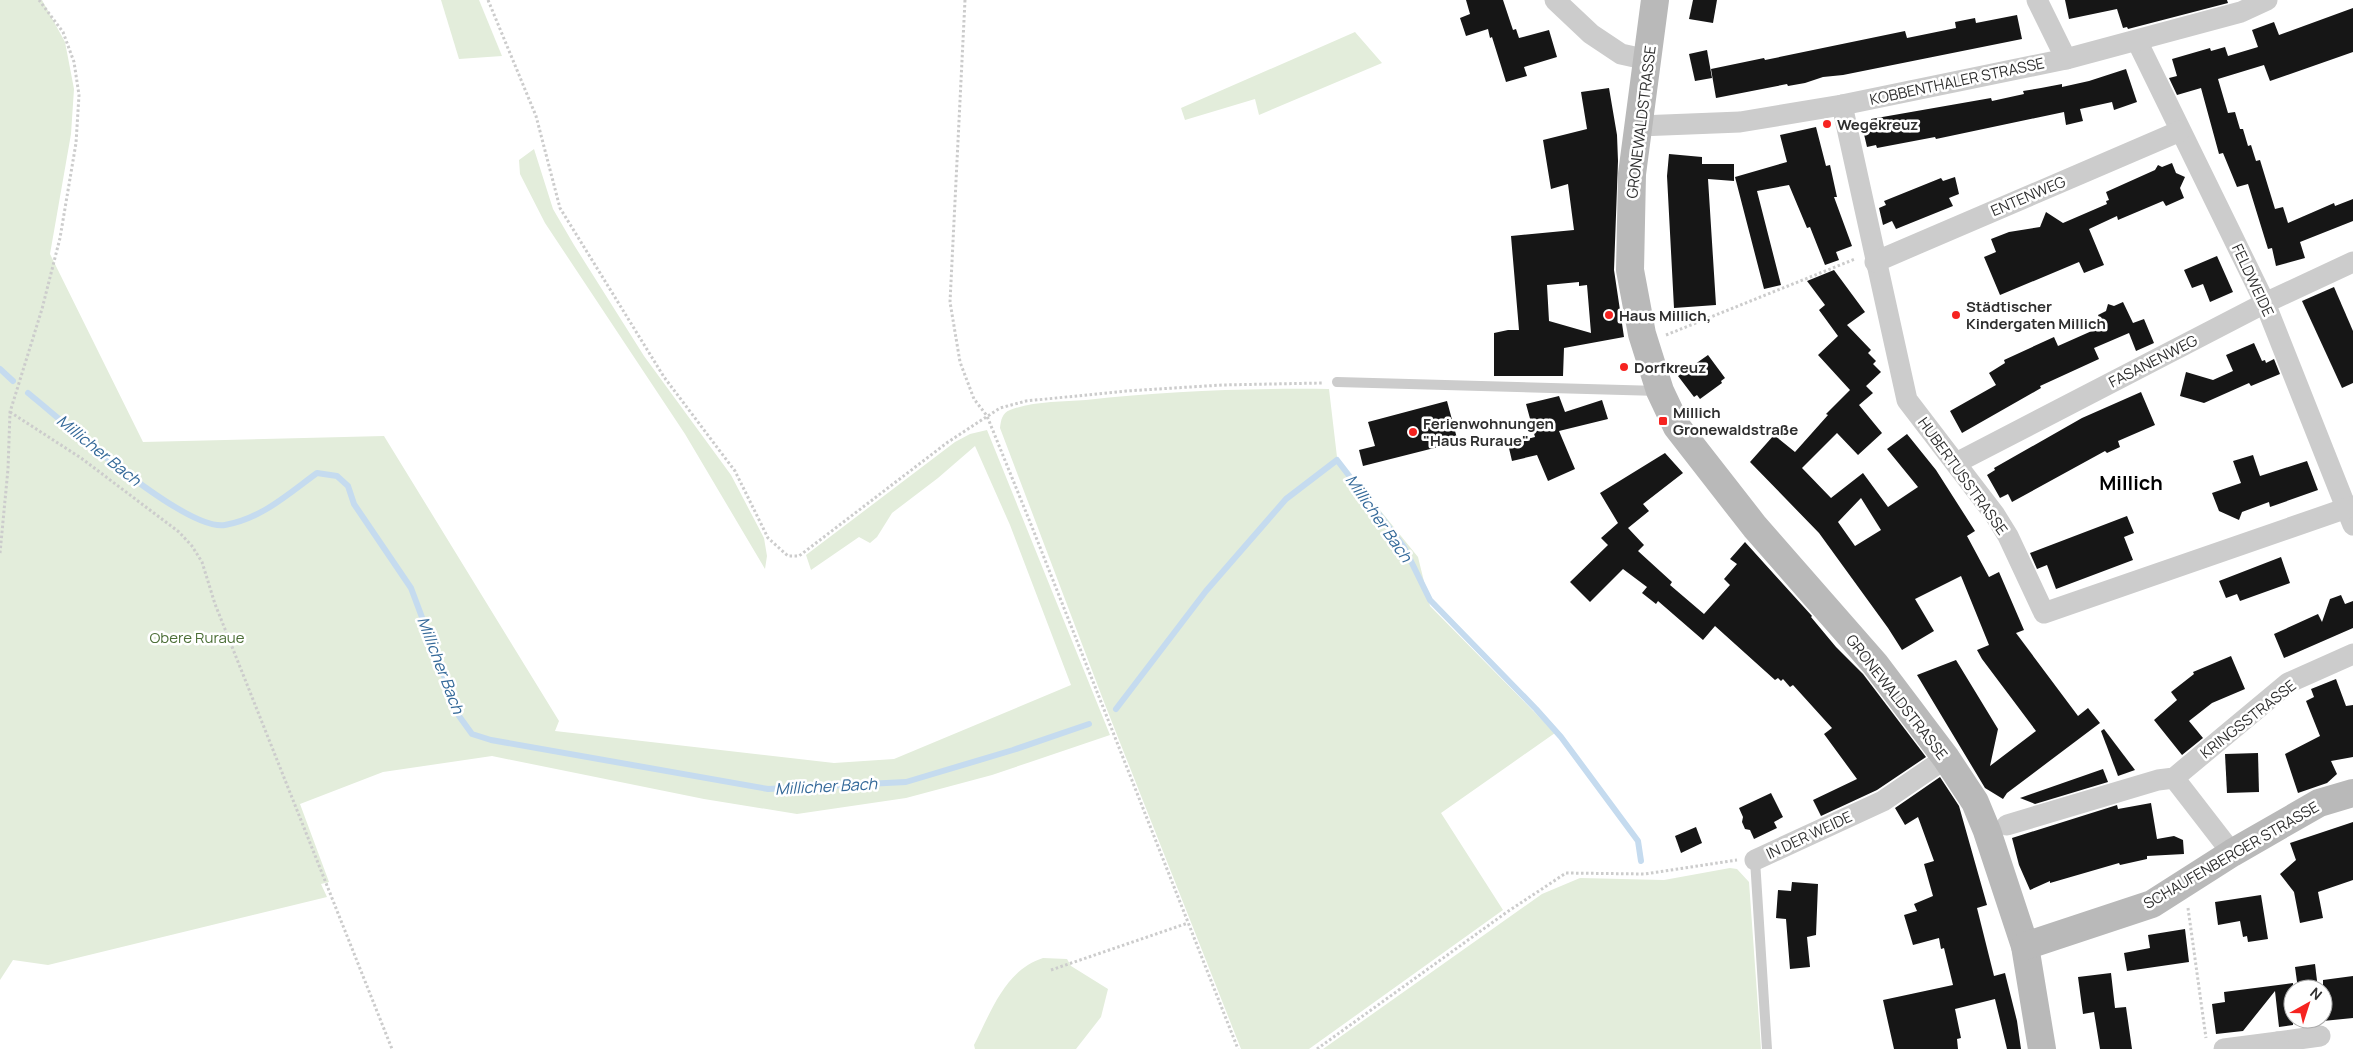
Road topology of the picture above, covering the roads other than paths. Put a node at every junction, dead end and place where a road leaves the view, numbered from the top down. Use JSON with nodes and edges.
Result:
{"nodes":[{"id":1,"x":1555,"y":0,"type":"edge"},
{"id":2,"x":1655,"y":0,"type":"edge"},
{"id":3,"x":2037,"y":0,"type":"edge"},
{"id":4,"x":2267,"y":0,"type":"edge"},
{"id":5,"x":2137,"y":41,"type":"junction"},
{"id":6,"x":2066,"y":59,"type":"junction"},
{"id":7,"x":1648,"y":60,"type":"junction"},
{"id":8,"x":1842,"y":105,"type":"junction"},
{"id":9,"x":1639,"y":126,"type":"junction"},
{"id":10,"x":2180,"y":131,"type":"junction"},
{"id":11,"x":1874,"y":256,"type":"junction"},
{"id":12,"x":2353,"y":262,"type":"edge"},
{"id":13,"x":2265,"y":303,"type":"junction"},
{"id":14,"x":1337,"y":382,"type":"road end"},
{"id":15,"x":1660,"y":391,"type":"junction"},
{"id":16,"x":1956,"y":463,"type":"junction"},
{"id":17,"x":2351,"y":513,"type":"edge"},
{"id":18,"x":2353,"y":654,"type":"edge"},
{"id":19,"x":1946,"y":758,"type":"junction"},
{"id":20,"x":2174,"y":778,"type":"junction"},
{"id":21,"x":2353,"y":793,"type":"edge"},
{"id":22,"x":2007,"y":825,"type":"dead end"},
{"id":23,"x":2232,"y":853,"type":"junction"},
{"id":24,"x":1755,"y":860,"type":"joint"},
{"id":25,"x":2025,"y":946,"type":"junction"},
{"id":26,"x":2320,"y":1036,"type":"dead end"},
{"id":27,"x":2215,"y":1044,"type":"edge"},
{"id":28,"x":2279,"y":1046,"type":"edge"},
{"id":29,"x":1767,"y":1049,"type":"edge"},
{"id":30,"x":2042,"y":1049,"type":"edge"}],
"edges":[{"from":1,"to":7,"type":"street"},
{"from":2,"to":7,"type":"main road","name":"GRONEWALDSTRASSE"},
{"from":3,"to":6,"type":"street"},
{"from":4,"to":5,"type":"street","name":"KOBBENTHALER STRASSE"},
{"from":5,"to":6,"type":"street","name":"KOBBENTHALER STRASSE"},
{"from":5,"to":10,"type":"street","name":"FELDWEIDE"},
{"from":6,"to":8,"type":"street","name":"KOBBENTHALER STRASSE"},
{"from":7,"to":9,"type":"main road","name":"GRONEWALDSTRASSE"},
{"from":8,"to":9,"type":"street","name":"KOBBENTHALER STRASSE"},
{"from":8,"to":11,"type":"street","name":"HUBERTUSSTRASSE"},
{"from":9,"to":15,"type":"main road","name":"GRONEWALDSTRASSE"},
{"from":10,"to":11,"type":"street","name":"ENTENWEG"},
{"from":10,"to":13,"type":"street","name":"FELDWEIDE"},
{"from":11,"to":16,"type":"street","name":"HUBERTUSSTRASSE"},
{"from":12,"to":13,"type":"street","name":"FASANENWEG"},
{"from":13,"to":16,"type":"street","name":"FASANENWEG"},
{"from":13,"to":17,"type":"street","name":"FELDWEIDE"},
{"from":14,"to":15,"type":"lane"},
{"from":15,"to":19,"type":"main road","name":"GRONEWALDSTRASSE"},
{"from":16,"to":17,"type":"street","name":"HUBERTUSSTRASSE"},
{"from":18,"to":20,"type":"street","name":"KRINGSSTRASSE"},
{"from":19,"to":24,"type":"street","name":"IN DER WEIDE"},
{"from":19,"to":25,"type":"main road","name":"GRONEWALDSTRASSE"},
{"from":20,"to":22,"type":"street","name":"KRINGSSTRASSE"},
{"from":20,"to":23,"type":"street"},
{"from":21,"to":23,"type":"main road","name":"SCHAUFENBERGER STRASSE"},
{"from":23,"to":25,"type":"main road","name":"SCHAUFENBERGER STRASSE"},
{"from":24,"to":29,"type":"lane","name":"IN DER WEIDE"},
{"from":25,"to":30,"type":"main road","name":"GRONEWALDSTRASSE"},
{"from":26,"to":28,"type":"street"},
{"from":27,"to":28,"type":"street"}]}
